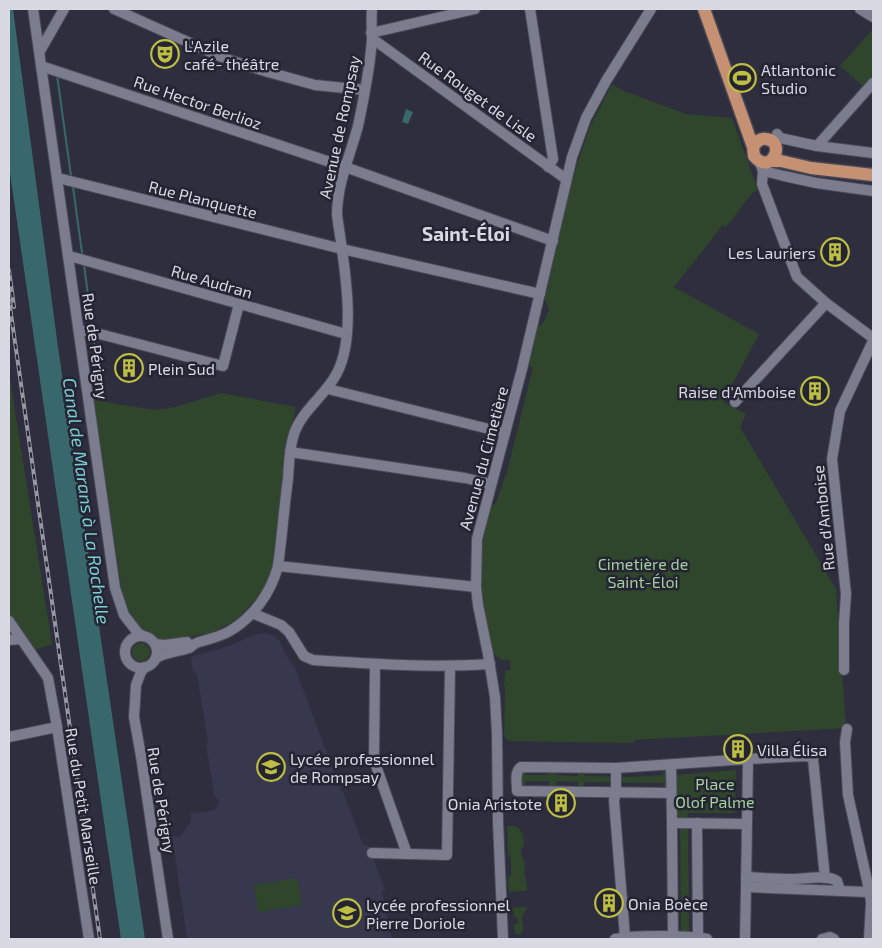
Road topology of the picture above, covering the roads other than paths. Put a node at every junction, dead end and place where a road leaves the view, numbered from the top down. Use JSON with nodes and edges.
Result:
{"nodes":[{"id":1,"x":34,"y":9,"type":"edge"},
{"id":2,"x":64,"y":9,"type":"edge"},
{"id":3,"x":114,"y":9,"type":"edge"},
{"id":4,"x":372,"y":9,"type":"edge"},
{"id":5,"x":475,"y":9,"type":"edge"},
{"id":6,"x":530,"y":9,"type":"edge"},
{"id":7,"x":651,"y":9,"type":"edge"},
{"id":8,"x":704,"y":9,"type":"edge"},
{"id":9,"x":710,"y":9,"type":"edge"},
{"id":10,"x":860,"y":9,"type":"edge"},
{"id":11,"x":873,"y":17,"type":"edge"},
{"id":12,"x":371,"y":36,"type":"junction"},
{"id":13,"x":40,"y":51,"type":"junction"},
{"id":14,"x":41,"y":66,"type":"junction"},
{"id":15,"x":873,"y":83,"type":"edge"},
{"id":16,"x":365,"y":90,"type":"junction"},
{"id":17,"x":772,"y":137,"type":"junction"},
{"id":18,"x":817,"y":146,"type":"junction"},
{"id":19,"x":753,"y":147,"type":"junction"},
{"id":20,"x":776,"y":148,"type":"junction"},
{"id":21,"x":873,"y":153,"type":"edge"},
{"id":22,"x":765,"y":164,"type":"junction"},
{"id":23,"x":548,"y":166,"type":"junction"},
{"id":24,"x":345,"y":167,"type":"junction"},
{"id":25,"x":873,"y":169,"type":"edge"},
{"id":26,"x":873,"y":175,"type":"edge"},
{"id":27,"x":57,"y":179,"type":"junction"},
{"id":28,"x":566,"y":179,"type":"junction"},
{"id":29,"x":873,"y":191,"type":"edge"},
{"id":30,"x":553,"y":241,"type":"junction"},
{"id":31,"x":342,"y":249,"type":"junction"},
{"id":32,"x":69,"y":257,"type":"junction"},
{"id":33,"x":540,"y":294,"type":"junction"},
{"id":34,"x":826,"y":303,"type":"junction"},
{"id":35,"x":239,"y":304,"type":"junction"},
{"id":36,"x":79,"y":331,"type":"junction"},
{"id":37,"x":346,"y":334,"type":"junction"},
{"id":38,"x":873,"y":340,"type":"edge"},
{"id":39,"x":328,"y":387,"type":"junction"},
{"id":40,"x":736,"y":402,"type":"dead end"},
{"id":41,"x":505,"y":433,"type":"junction"},
{"id":42,"x":290,"y":452,"type":"junction"},
{"id":43,"x":491,"y":484,"type":"junction"},
{"id":44,"x":278,"y":566,"type":"junction"},
{"id":45,"x":476,"y":587,"type":"junction"},
{"id":46,"x":252,"y":613,"type":"junction"},
{"id":47,"x":9,"y":621,"type":"edge"},
{"id":48,"x":142,"y":636,"type":"junction"},
{"id":49,"x":21,"y":639,"type":"junction"},
{"id":50,"x":9,"y":640,"type":"edge"},
{"id":51,"x":198,"y":642,"type":"junction"},
{"id":52,"x":155,"y":644,"type":"junction"},
{"id":53,"x":156,"y":658,"type":"junction"},
{"id":54,"x":490,"y":664,"type":"junction"},
{"id":55,"x":375,"y":665,"type":"junction"},
{"id":56,"x":145,"y":667,"type":"junction"},
{"id":57,"x":450,"y":667,"type":"junction"},
{"id":58,"x":844,"y":670,"type":"dead end"},
{"id":59,"x":57,"y":728,"type":"junction"},
{"id":60,"x":847,"y":728,"type":"dead end"},
{"id":61,"x":9,"y":736,"type":"edge"},
{"id":62,"x":748,"y":759,"type":"junction"},
{"id":63,"x":671,"y":765,"type":"junction"},
{"id":64,"x":616,"y":768,"type":"junction"},
{"id":65,"x":498,"y":791,"type":"junction"},
{"id":66,"x":517,"y":791,"type":"junction"},
{"id":67,"x":616,"y":793,"type":"junction"},
{"id":68,"x":671,"y":793,"type":"junction"},
{"id":69,"x":672,"y":823,"type":"junction"},
{"id":70,"x":697,"y":823,"type":"junction"},
{"id":71,"x":747,"y":824,"type":"junction"},
{"id":72,"x":372,"y":853,"type":"dead end"},
{"id":73,"x":407,"y":854,"type":"junction"},
{"id":74,"x":825,"y":878,"type":"junction"},
{"id":75,"x":746,"y":882,"type":"junction"},
{"id":76,"x":840,"y":890,"type":"junction"},
{"id":77,"x":870,"y":894,"type":"junction"},
{"id":78,"x":673,"y":936,"type":"junction"},
{"id":79,"x":627,"y":938,"type":"edge"},
{"id":80,"x":702,"y":938,"type":"edge"},
{"id":81,"x":89,"y":939,"type":"edge"},
{"id":82,"x":168,"y":939,"type":"edge"},
{"id":83,"x":503,"y":939,"type":"edge"},
{"id":84,"x":744,"y":939,"type":"edge"},
{"id":85,"x":822,"y":939,"type":"edge"},
{"id":86,"x":834,"y":939,"type":"edge"},
{"id":87,"x":869,"y":939,"type":"edge"}],
"edges":[{"from":1,"to":13,"type":"street","name":"Rue de Périgny"},
{"from":2,"to":13,"type":"street"},
{"from":3,"to":16,"type":"street"},
{"from":4,"to":12,"type":"street","name":"Avenue de Rompsay"},
{"from":5,"to":12,"type":"street"},
{"from":6,"to":23,"type":"street"},
{"from":7,"to":28,"type":"street","name":"Avenue du Cimetière"},
{"from":8,"to":19,"type":"main road"},
{"from":9,"to":17,"type":"main road"},
{"from":10,"to":11,"type":"street"},
{"from":12,"to":16,"type":"street","name":"Avenue de Rompsay"},
{"from":12,"to":23,"type":"street","name":"Rue Rouget de Lisle"},
{"from":13,"to":14,"type":"street","name":"Rue de Périgny"},
{"from":14,"to":24,"type":"street","name":"Rue Hector Berlioz"},
{"from":14,"to":27,"type":"street","name":"Rue de Périgny"},
{"from":15,"to":18,"type":"street"},
{"from":16,"to":24,"type":"street","name":"Avenue de Rompsay"},
{"from":17,"to":18,"type":"street"},
{"from":17,"to":19,"type":"main road"},
{"from":17,"to":20,"type":"main road"},
{"from":18,"to":21,"type":"street"},
{"from":19,"to":22,"type":"main road"},
{"from":20,"to":22,"type":"main road"},
{"from":20,"to":25,"type":"main road"},
{"from":22,"to":26,"type":"main road"},
{"from":22,"to":29,"type":"street"},
{"from":22,"to":34,"type":"street"},
{"from":23,"to":28,"type":"street","name":"Rue Rouget de Lisle"},
{"from":24,"to":30,"type":"street","name":"Rue Hector Berlioz"},
{"from":24,"to":31,"type":"street","name":"Avenue de Rompsay"},
{"from":27,"to":31,"type":"street","name":"Rue Planquette"},
{"from":27,"to":32,"type":"street","name":"Rue de Périgny"},
{"from":28,"to":30,"type":"street","name":"Avenue du Cimetière"},
{"from":30,"to":33,"type":"street","name":"Avenue du Cimetière"},
{"from":31,"to":33,"type":"street","name":"Rue Planquette"},
{"from":31,"to":37,"type":"street","name":"Avenue de Rompsay"},
{"from":32,"to":35,"type":"street","name":"Rue Audran"},
{"from":32,"to":36,"type":"street","name":"Rue de Périgny"},
{"from":33,"to":41,"type":"street","name":"Avenue du Cimetière"},
{"from":34,"to":38,"type":"street"},
{"from":34,"to":40,"type":"street"},
{"from":35,"to":36,"type":"street"},
{"from":35,"to":37,"type":"street","name":"Rue Audran"},
{"from":36,"to":48,"type":"street","name":"Rue de Périgny"},
{"from":37,"to":39,"type":"street","name":"Avenue de Rompsay"},
{"from":38,"to":58,"type":"street","name":"Rue d'Amboise"},
{"from":39,"to":41,"type":"street"},
{"from":39,"to":42,"type":"street","name":"Avenue de Rompsay"},
{"from":41,"to":43,"type":"street","name":"Avenue du Cimetière"},
{"from":42,"to":43,"type":"street"},
{"from":42,"to":44,"type":"street","name":"Avenue de Rompsay"},
{"from":43,"to":45,"type":"street","name":"Avenue du Cimetière"},
{"from":44,"to":45,"type":"street"},
{"from":44,"to":46,"type":"street","name":"Avenue de Rompsay"},
{"from":45,"to":54,"type":"street","name":"Avenue du Cimetière"},
{"from":46,"to":51,"type":"street","name":"Avenue de Rompsay"},
{"from":46,"to":55,"type":"street"},
{"from":47,"to":49,"type":"street"},
{"from":48,"to":52,"type":"street"},
{"from":48,"to":56,"type":"street"},
{"from":49,"to":50,"type":"street"},
{"from":49,"to":59,"type":"street","name":"Rue du Petit Marseille"},
{"from":51,"to":52,"type":"street","name":"Avenue de Rompsay"},
{"from":51,"to":53,"type":"street","name":"Avenue de Rompsay"},
{"from":52,"to":53,"type":"street"},
{"from":53,"to":56,"type":"street"},
{"from":54,"to":57,"type":"street"},
{"from":54,"to":65,"type":"street","name":"Avenue du Cimetière"},
{"from":55,"to":57,"type":"street"},
{"from":55,"to":73,"type":"street"},
{"from":56,"to":82,"type":"street","name":"Rue de Périgny"},
{"from":57,"to":73,"type":"street"},
{"from":59,"to":61,"type":"street"},
{"from":59,"to":81,"type":"street","name":"Rue du Petit Marseille"},
{"from":60,"to":77,"type":"street"},
{"from":62,"to":63,"type":"street"},
{"from":62,"to":71,"type":"street"},
{"from":62,"to":74,"type":"street"},
{"from":63,"to":64,"type":"street"},
{"from":63,"to":68,"type":"street"},
{"from":64,"to":66,"type":"street"},
{"from":64,"to":67,"type":"street"},
{"from":65,"to":66,"type":"street"},
{"from":65,"to":83,"type":"street","name":"Avenue du Cimetière"},
{"from":66,"to":67,"type":"street"},
{"from":67,"to":68,"type":"street"},
{"from":67,"to":79,"type":"street"},
{"from":68,"to":69,"type":"street"},
{"from":69,"to":70,"type":"street"},
{"from":69,"to":78,"type":"street"},
{"from":70,"to":71,"type":"street"},
{"from":70,"to":80,"type":"street"},
{"from":71,"to":75,"type":"street"},
{"from":72,"to":73,"type":"street"},
{"from":74,"to":75,"type":"street"},
{"from":74,"to":76,"type":"street"},
{"from":75,"to":76,"type":"street"},
{"from":75,"to":84,"type":"street"},
{"from":76,"to":77,"type":"street"},
{"from":77,"to":87,"type":"street"},
{"from":78,"to":79,"type":"street"},
{"from":78,"to":80,"type":"street"},
{"from":85,"to":86,"type":"street"}]}
